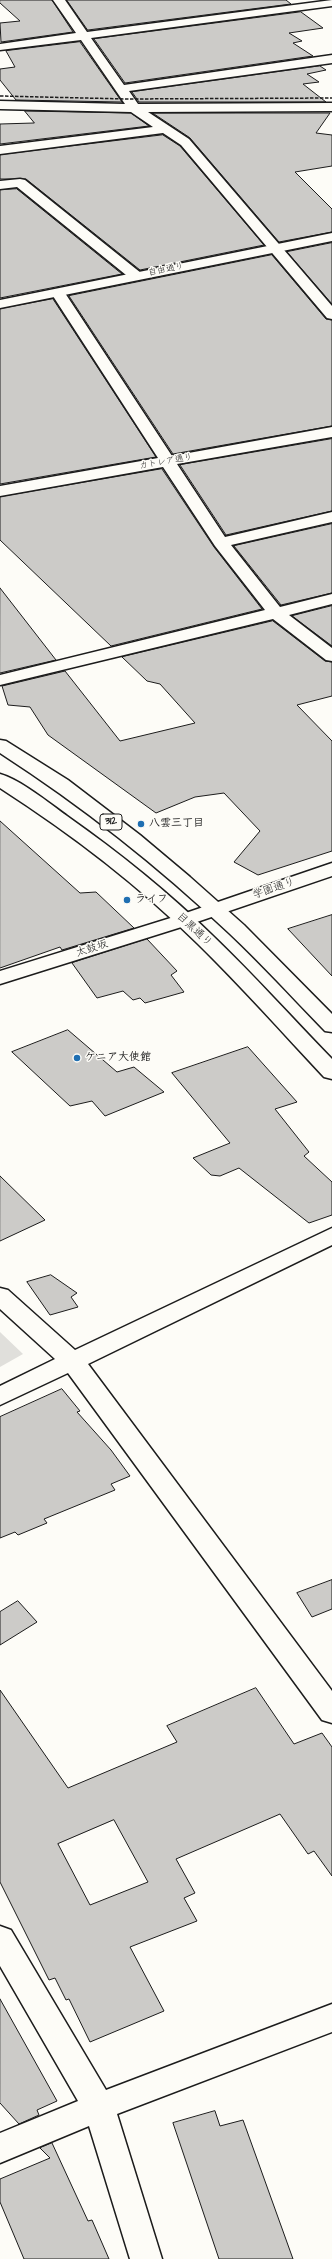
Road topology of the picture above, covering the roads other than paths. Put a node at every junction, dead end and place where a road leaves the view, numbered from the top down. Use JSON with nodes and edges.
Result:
{"nodes":[{"id":1,"x":59,"y":0,"type":"edge"},
{"id":2,"x":332,"y":3,"type":"edge"},
{"id":3,"x":84,"y":36,"type":"junction"},
{"id":4,"x":0,"y":47,"type":"edge"},
{"id":5,"x":332,"y":59,"type":"edge"},
{"id":6,"x":120,"y":89,"type":"junction"},
{"id":7,"x":0,"y":105,"type":"edge"},
{"id":8,"x":332,"y":107,"type":"edge"},
{"id":9,"x":134,"y":108,"type":"junction"},
{"id":10,"x":163,"y":129,"type":"junction"},
{"id":11,"x":0,"y":150,"type":"edge"},
{"id":12,"x":0,"y":185,"type":"edge"},
{"id":13,"x":332,"y":237,"type":"edge"},
{"id":14,"x":277,"y":247,"type":"junction"},
{"id":15,"x":136,"y":276,"type":"junction"},
{"id":16,"x":58,"y":293,"type":"junction"},
{"id":17,"x":0,"y":304,"type":"edge"},
{"id":18,"x":332,"y":315,"type":"edge"},
{"id":19,"x":332,"y":432,"type":"edge"},
{"id":20,"x":170,"y":461,"type":"junction"},
{"id":21,"x":0,"y":491,"type":"edge"},
{"id":22,"x":332,"y":517,"type":"edge"},
{"id":23,"x":221,"y":543,"type":"junction"},
{"id":24,"x":332,"y":599,"type":"edge"},
{"id":25,"x":276,"y":613,"type":"junction"},
{"id":26,"x":332,"y":656,"type":"edge"},
{"id":27,"x":0,"y":680,"type":"edge"},
{"id":28,"x":0,"y":745,"type":"edge"},
{"id":29,"x":0,"y":780,"type":"edge"},
{"id":30,"x":332,"y":869,"type":"edge"},
{"id":31,"x":215,"y":908,"type":"junction"},
{"id":32,"x":184,"y":920,"type":"junction"},
{"id":33,"x":0,"y":978,"type":"edge"},
{"id":34,"x":332,"y":1026,"type":"edge"},
{"id":35,"x":332,"y":1072,"type":"edge"},
{"id":36,"x":332,"y":1236,"type":"edge"},
{"id":37,"x":0,"y":1296,"type":"edge"},
{"id":38,"x":74,"y":1362,"type":"junction"},
{"id":39,"x":0,"y":1396,"type":"edge"},
{"id":40,"x":332,"y":1712,"type":"edge"},
{"id":41,"x":0,"y":1939,"type":"edge"},
{"id":42,"x":332,"y":2018,"type":"edge"},
{"id":43,"x":99,"y":2107,"type":"junction"},
{"id":44,"x":0,"y":2148,"type":"edge"},
{"id":45,"x":146,"y":2259,"type":"edge"}],
"edges":[{"from":1,"to":3,"type":"street"},
{"from":2,"to":3,"type":"street"},
{"from":3,"to":4,"type":"street"},
{"from":3,"to":6,"type":"street"},
{"from":5,"to":6,"type":"street"},
{"from":6,"to":9,"type":"street"},
{"from":7,"to":9,"type":"street"},
{"from":8,"to":9,"type":"street"},
{"from":9,"to":10,"type":"street"},
{"from":10,"to":11,"type":"street"},
{"from":10,"to":14,"type":"street"},
{"from":12,"to":15,"type":"street"},
{"from":13,"to":14,"type":"street","name":"自由通り"},
{"from":14,"to":15,"type":"street","name":"自由通り"},
{"from":14,"to":18,"type":"street"},
{"from":15,"to":16,"type":"street","name":"自由通り"},
{"from":16,"to":17,"type":"street","name":"自由通り"},
{"from":16,"to":20,"type":"street"},
{"from":19,"to":20,"type":"street","name":"カトレア通り"},
{"from":20,"to":21,"type":"street","name":"カトレア通り"},
{"from":20,"to":23,"type":"street"},
{"from":22,"to":23,"type":"street"},
{"from":23,"to":25,"type":"street"},
{"from":24,"to":25,"type":"street"},
{"from":25,"to":26,"type":"street"},
{"from":25,"to":27,"type":"street"},
{"from":28,"to":31,"type":"street","number":"312"},
{"from":29,"to":32,"type":"street","name":"目黒通り","number":"312"},
{"from":30,"to":31,"type":"street","name":"学園通り"},
{"from":31,"to":32,"type":"street","name":"学園通り"},
{"from":31,"to":34,"type":"street","number":"312"},
{"from":32,"to":33,"type":"street","name":"太鼓坂"},
{"from":32,"to":35,"type":"street","name":"目黒通り","number":"312"},
{"from":36,"to":38,"type":"street"},
{"from":37,"to":38,"type":"street"},
{"from":38,"to":39,"type":"street"},
{"from":38,"to":40,"type":"street"},
{"from":41,"to":43,"type":"street"},
{"from":42,"to":43,"type":"street"},
{"from":43,"to":44,"type":"street"},
{"from":43,"to":45,"type":"street"}]}
